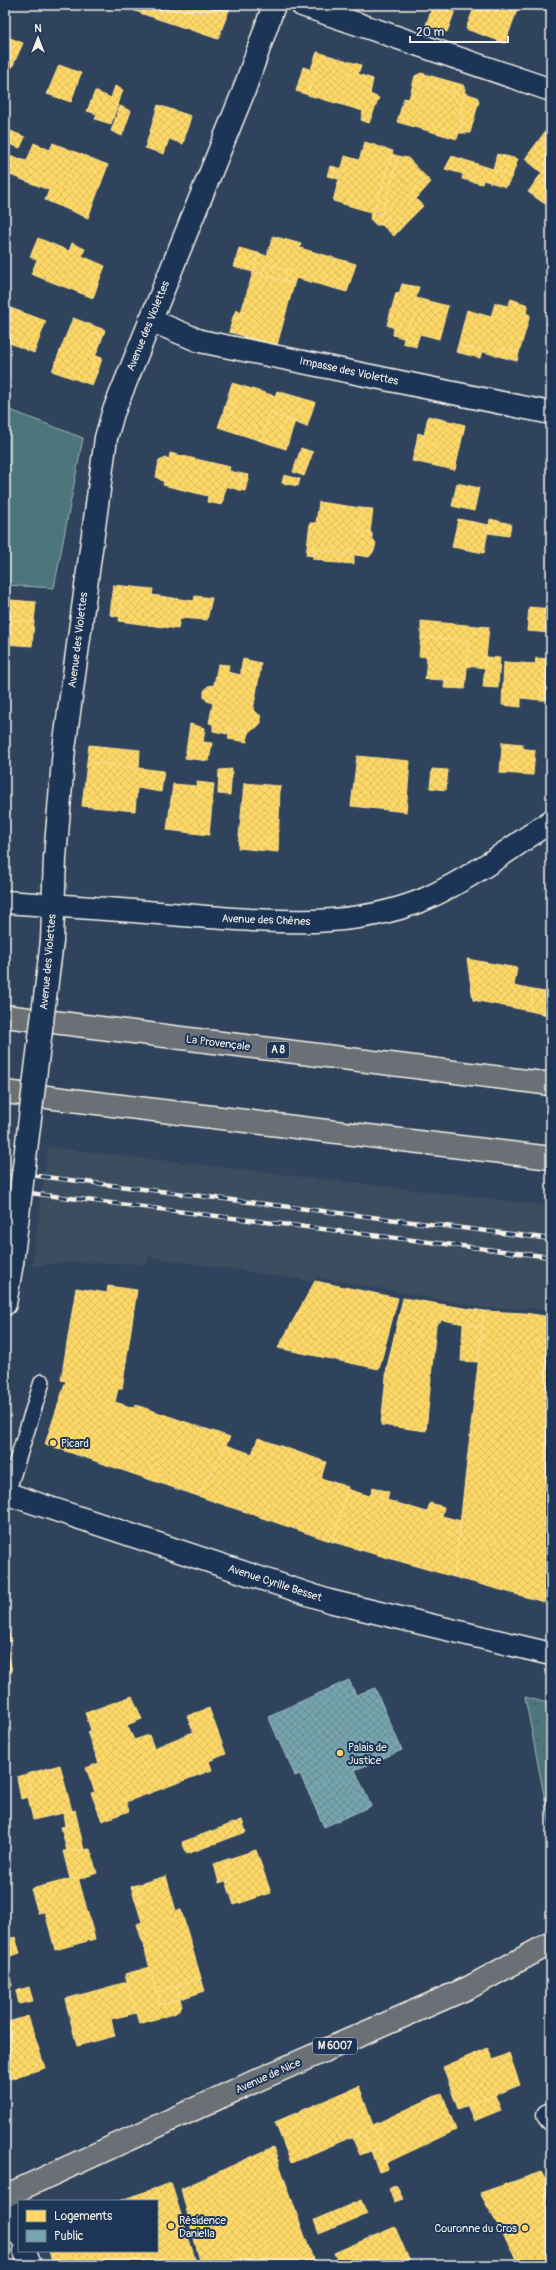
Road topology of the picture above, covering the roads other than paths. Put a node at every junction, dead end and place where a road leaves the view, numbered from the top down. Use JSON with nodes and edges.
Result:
{"nodes":[{"id":1,"x":274,"y":5,"type":"edge"},
{"id":2,"x":302,"y":5,"type":"edge"},
{"id":3,"x":551,"y":90,"type":"edge"},
{"id":4,"x":150,"y":320,"type":"junction"},
{"id":5,"x":551,"y":413,"type":"edge"},
{"id":6,"x":551,"y":821,"type":"edge"},
{"id":7,"x":5,"y":902,"type":"edge"},
{"id":8,"x":53,"y":905,"type":"junction"},
{"id":9,"x":5,"y":1016,"type":"edge"},
{"id":10,"x":551,"y":1084,"type":"edge"},
{"id":11,"x":5,"y":1092,"type":"edge"},
{"id":12,"x":551,"y":1158,"type":"edge"},
{"id":13,"x":5,"y":1304,"type":"edge"},
{"id":14,"x":42,"y":1382,"type":"dead end"},
{"id":15,"x":6,"y":1493,"type":"edge"},
{"id":16,"x":551,"y":1654,"type":"edge"},
{"id":17,"x":551,"y":1943,"type":"edge"},
{"id":18,"x":5,"y":2196,"type":"edge"},
{"id":19,"x":18,"y":2232,"type":"edge"},
{"id":20,"x":25,"y":2252,"type":"edge"},
{"id":21,"x":30,"y":2265,"type":"edge"}],
"edges":[{"from":1,"to":4,"type":"street","name":"Avenue des Violettes"},
{"from":2,"to":3,"type":"street"},
{"from":4,"to":5,"type":"street","name":"Impasse des Violettes"},
{"from":4,"to":8,"type":"street","name":"Avenue des Violettes"},
{"from":6,"to":8,"type":"street","name":"Avenue des Chênes"},
{"from":7,"to":8,"type":"street","name":"Avenue des Chênes"},
{"from":8,"to":13,"type":"street","name":"Avenue des Violettes","bridge":true},
{"from":9,"to":10,"type":"main road","name":"La Provençale","number":"A 8"},
{"from":11,"to":12,"type":"main road"},
{"from":14,"to":15,"type":"lane"},
{"from":15,"to":16,"type":"street","name":"Avenue Cyrille Besset"},
{"from":17,"to":18,"type":"main road","name":"Avenue de Nice","number":"M 6007"},
{"from":18,"to":19,"type":"street"},
{"from":20,"to":21,"type":"street"}]}
